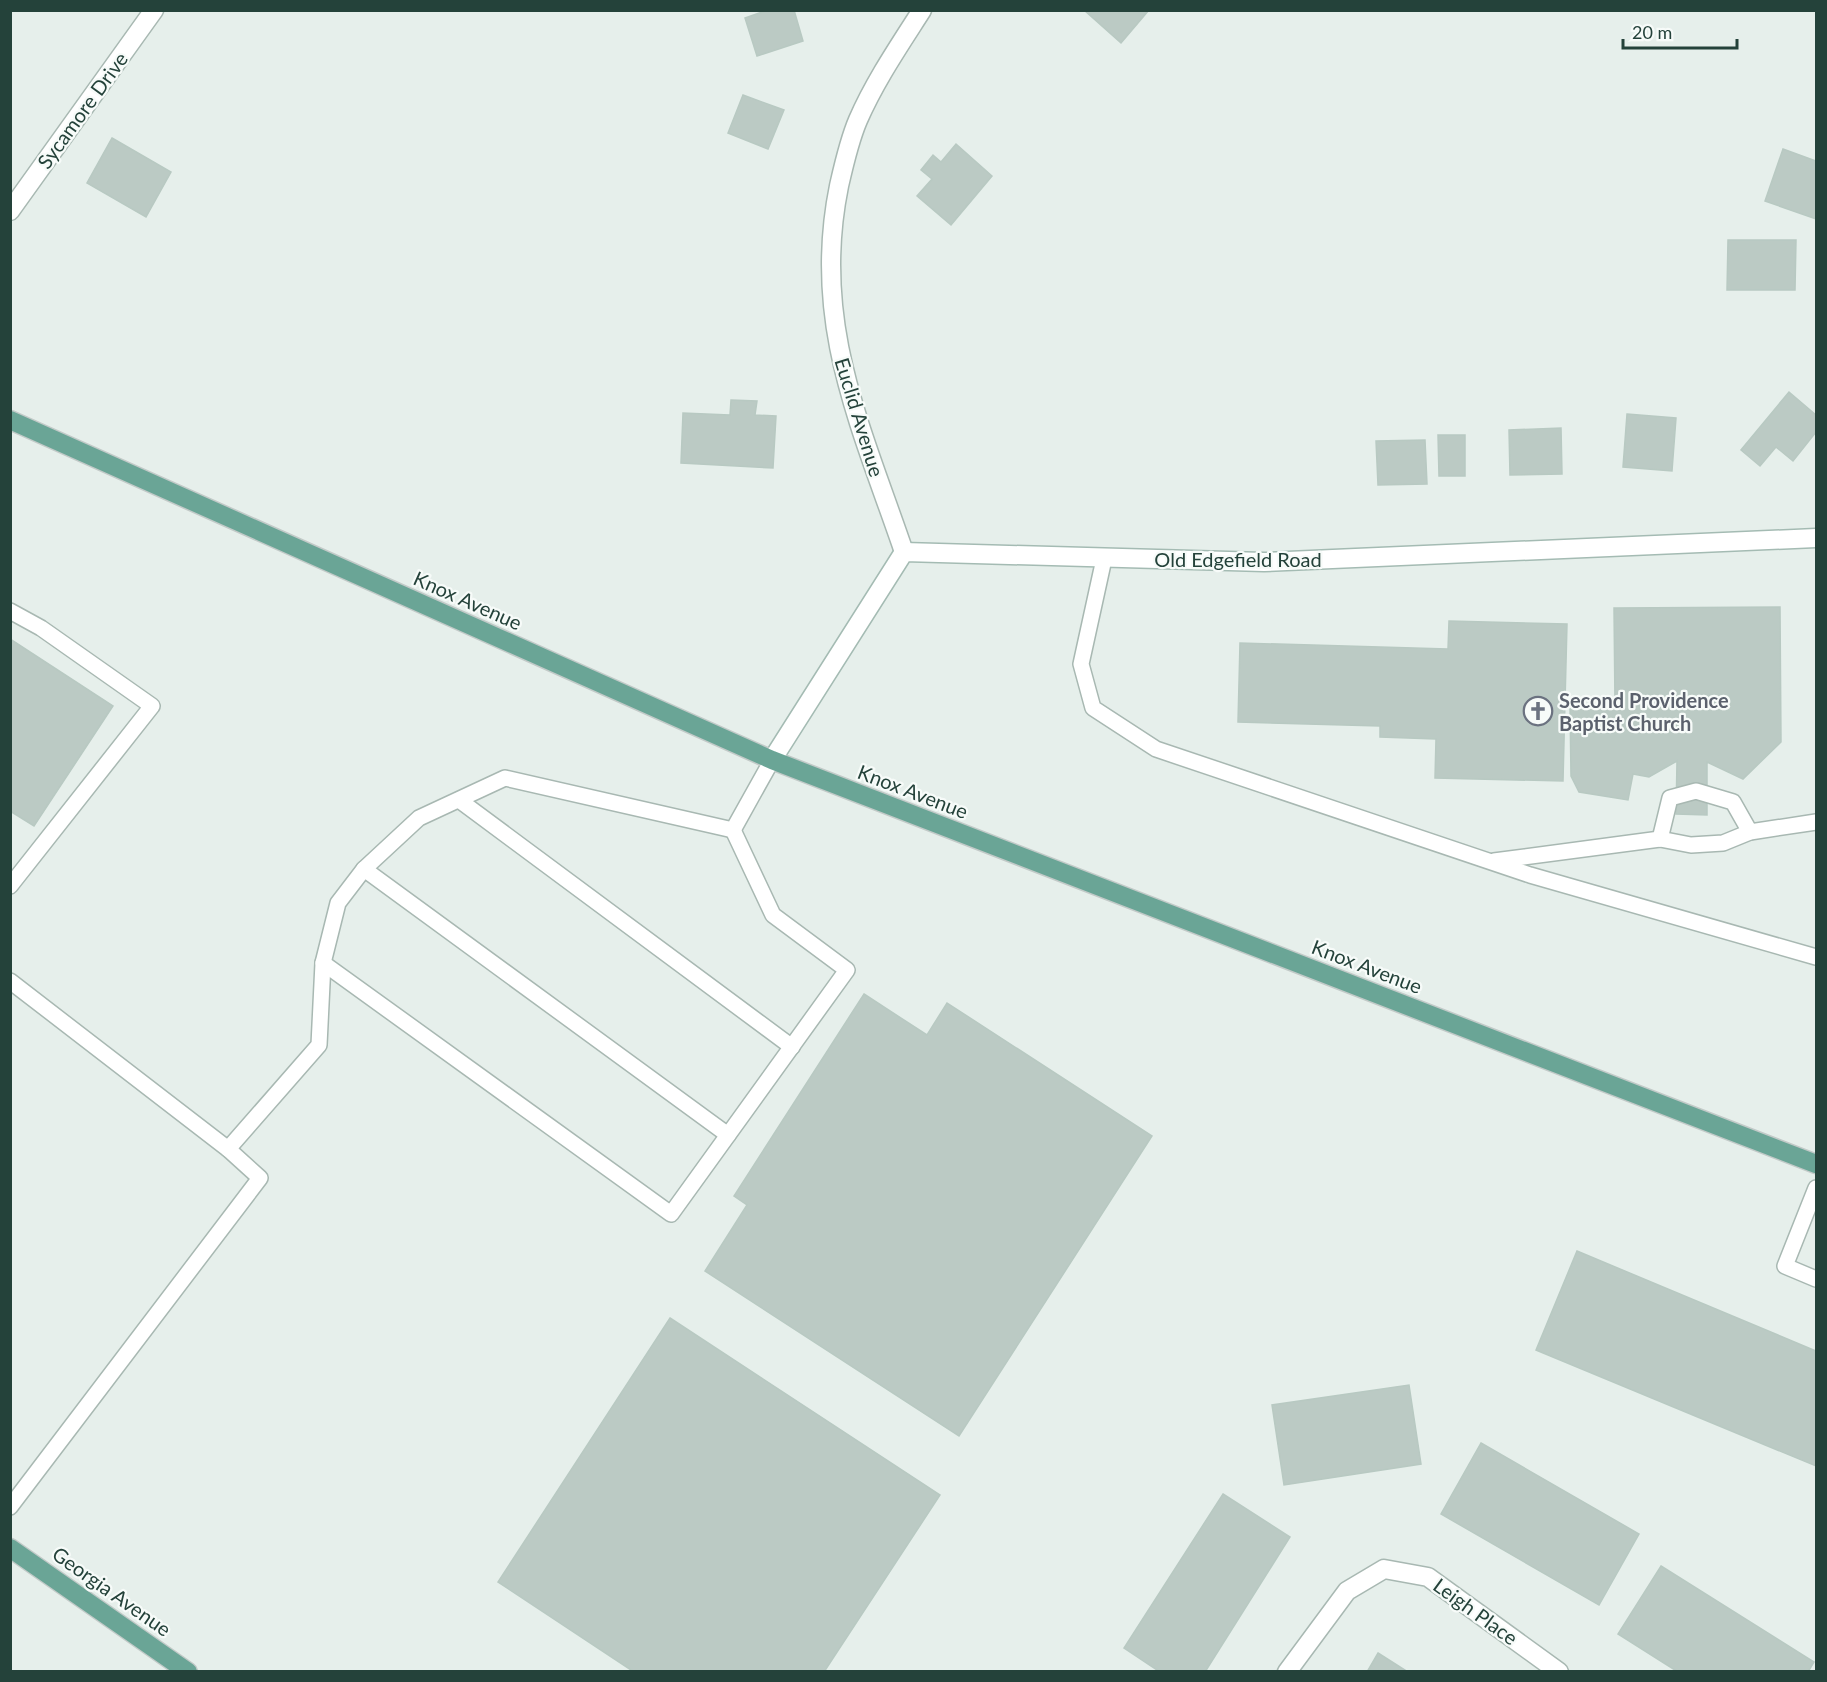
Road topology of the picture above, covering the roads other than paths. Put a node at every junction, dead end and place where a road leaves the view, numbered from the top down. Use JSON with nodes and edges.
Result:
{"nodes":[{"id":1,"x":154,"y":10,"type":"edge"},
{"id":2,"x":922,"y":10,"type":"edge"},
{"id":3,"x":10,"y":211,"type":"edge"},
{"id":4,"x":10,"y":420,"type":"edge"},
{"id":5,"x":1816,"y":538,"type":"edge"},
{"id":6,"x":904,"y":552,"type":"junction"},
{"id":7,"x":1104,"y":558,"type":"junction"},
{"id":8,"x":10,"y":611,"type":"edge"},
{"id":9,"x":772,"y":760,"type":"junction"},
{"id":10,"x":459,"y":800,"type":"junction"},
{"id":11,"x":1816,"y":822,"type":"edge"},
{"id":12,"x":733,"y":830,"type":"junction"},
{"id":13,"x":1750,"y":832,"type":"junction"},
{"id":14,"x":1660,"y":839,"type":"junction"},
{"id":15,"x":1491,"y":861,"type":"junction"},
{"id":16,"x":364,"y":869,"type":"junction"},
{"id":17,"x":10,"y":886,"type":"edge"},
{"id":18,"x":1816,"y":957,"type":"edge"},
{"id":19,"x":323,"y":963,"type":"junction"},
{"id":20,"x":10,"y":981,"type":"edge"},
{"id":21,"x":792,"y":1047,"type":"junction"},
{"id":22,"x":728,"y":1135,"type":"junction"},
{"id":23,"x":228,"y":1149,"type":"junction"},
{"id":24,"x":1816,"y":1164,"type":"edge"},
{"id":25,"x":1816,"y":1188,"type":"edge"},
{"id":26,"x":1816,"y":1279,"type":"edge"},
{"id":27,"x":10,"y":1507,"type":"edge"},
{"id":28,"x":10,"y":1548,"type":"edge"},
{"id":29,"x":188,"y":1671,"type":"edge"},
{"id":30,"x":1287,"y":1671,"type":"edge"},
{"id":31,"x":1559,"y":1671,"type":"edge"}],
"edges":[{"from":1,"to":3,"type":"street","name":"Sycamore Drive"},
{"from":2,"to":6,"type":"street","name":"Euclid Avenue"},
{"from":4,"to":9,"type":"main road","name":"Knox Avenue"},
{"from":5,"to":7,"type":"street","name":"Old Edgefield Road"},
{"from":6,"to":7,"type":"street","name":"Old Edgefield Road"},
{"from":6,"to":9,"type":"street"},
{"from":7,"to":15,"type":"lane"},
{"from":8,"to":17,"type":"lane"},
{"from":9,"to":12,"type":"lane"},
{"from":9,"to":24,"type":"main road","name":"Knox Avenue"},
{"from":10,"to":12,"type":"lane"},
{"from":10,"to":16,"type":"lane"},
{"from":10,"to":21,"type":"lane"},
{"from":11,"to":13,"type":"lane"},
{"from":12,"to":21,"type":"lane"},
{"from":13,"to":14,"type":"lane"},
{"from":13,"to":14,"type":"lane"},
{"from":14,"to":15,"type":"lane"},
{"from":15,"to":18,"type":"lane"},
{"from":16,"to":19,"type":"lane"},
{"from":16,"to":22,"type":"lane"},
{"from":19,"to":22,"type":"lane"},
{"from":19,"to":23,"type":"lane"},
{"from":20,"to":23,"type":"lane"},
{"from":21,"to":22,"type":"lane"},
{"from":23,"to":27,"type":"lane"},
{"from":25,"to":26,"type":"lane"},
{"from":28,"to":29,"type":"main road","name":"Georgia Avenue"},
{"from":30,"to":31,"type":"street","name":"Leigh Place"}]}
